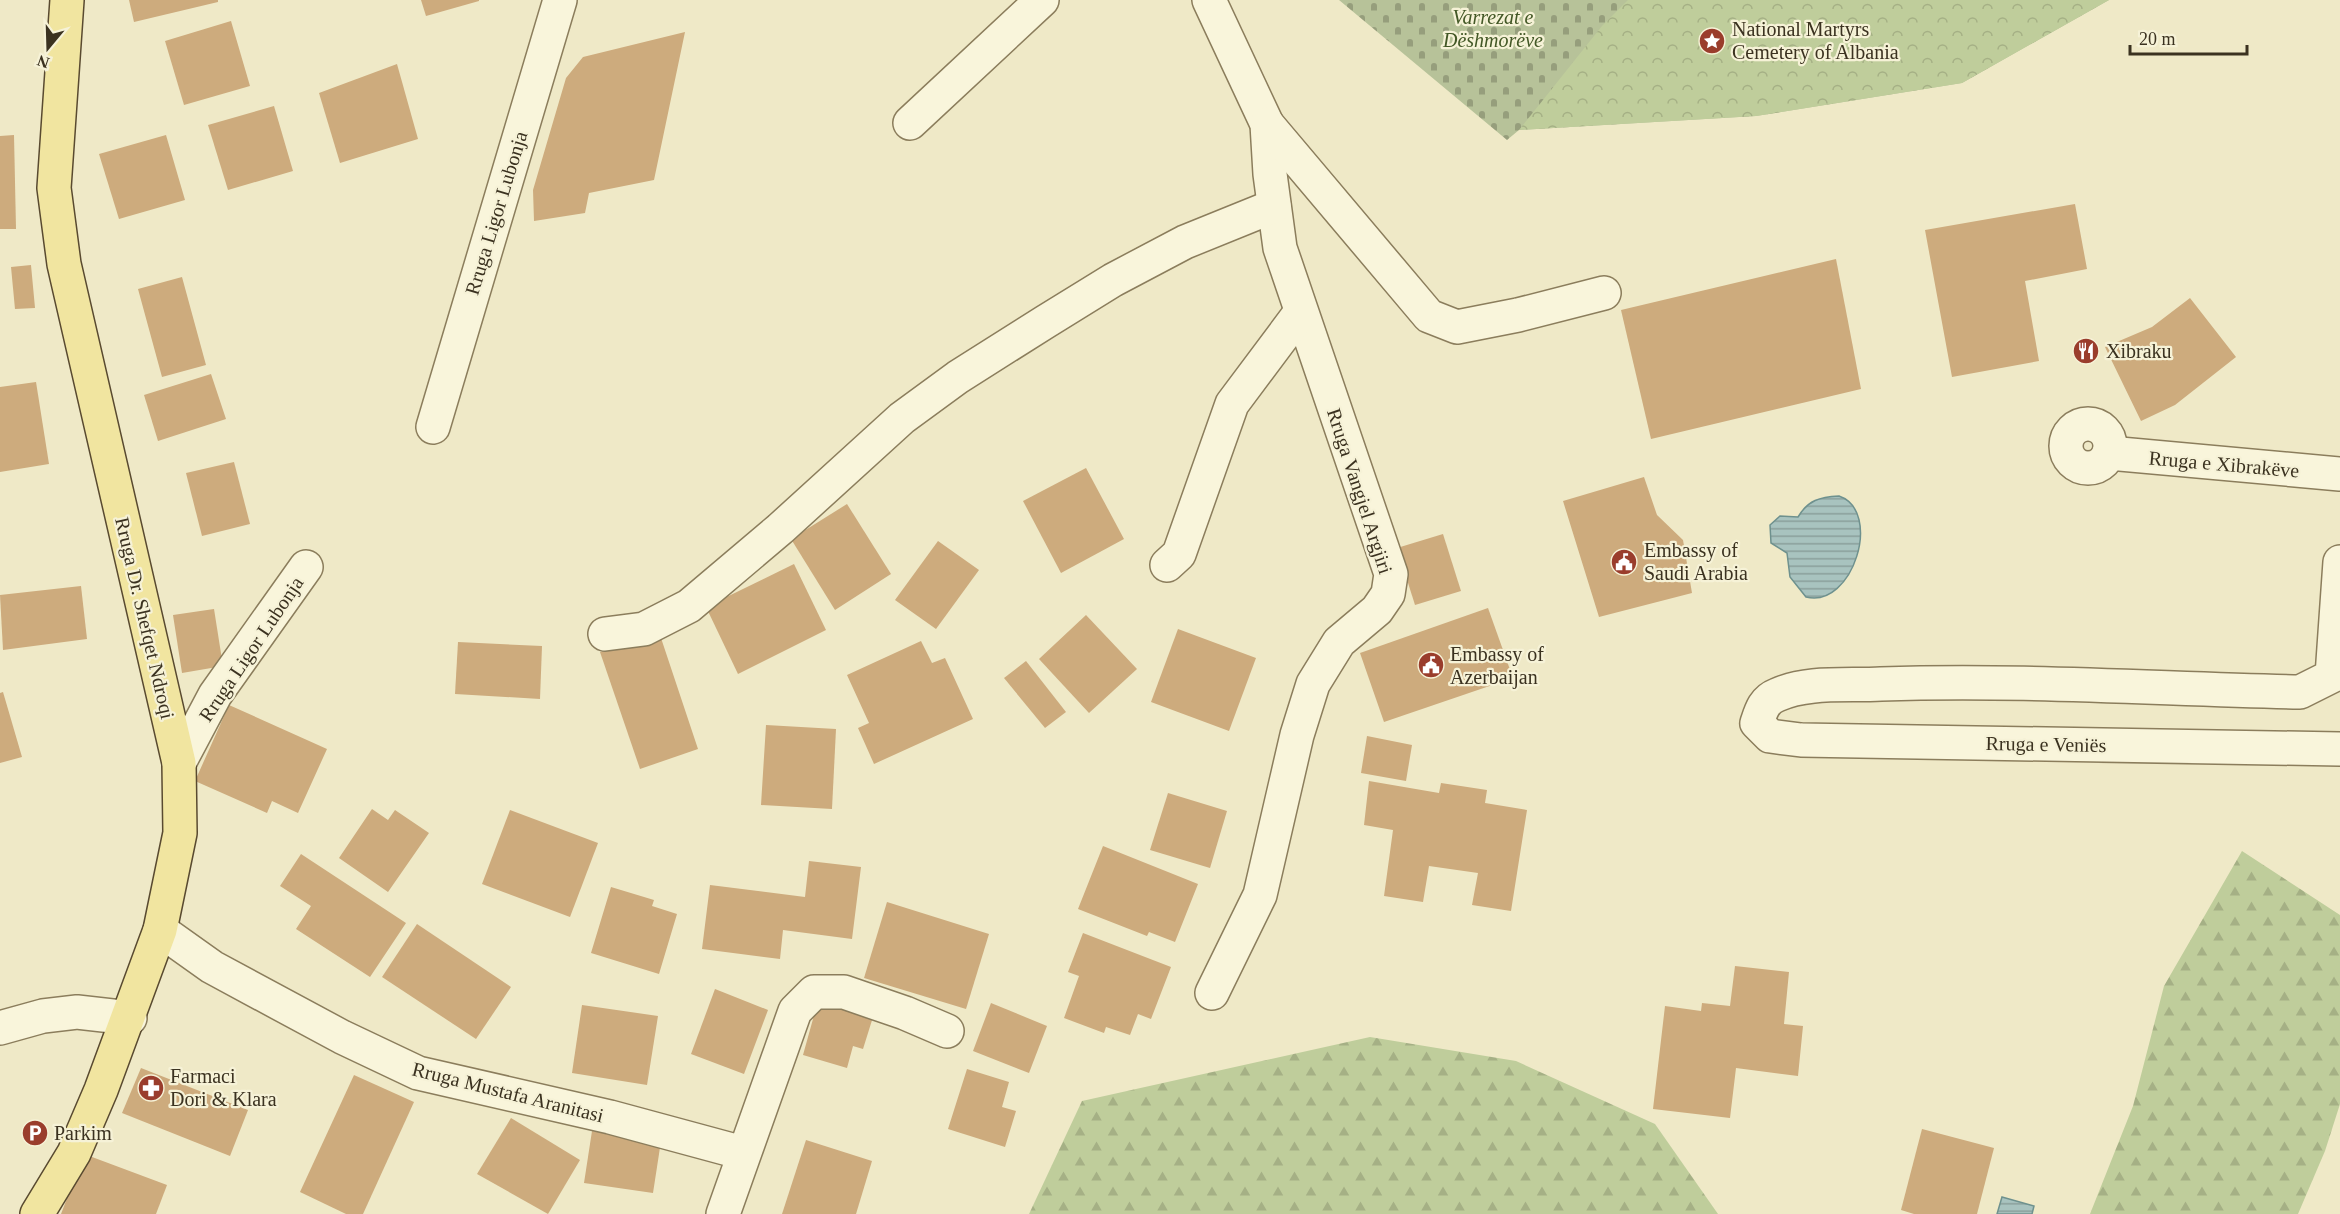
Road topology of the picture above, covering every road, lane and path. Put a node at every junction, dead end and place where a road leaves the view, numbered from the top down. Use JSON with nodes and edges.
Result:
{"nodes":[{"id":1,"x":67,"y":0,"type":"edge"},
{"id":2,"x":560,"y":0,"type":"edge"},
{"id":3,"x":1042,"y":0,"type":"edge"},
{"id":4,"x":1209,"y":0,"type":"edge"},
{"id":5,"x":909,"y":123,"type":"dead end"},
{"id":6,"x":1267,"y":124,"type":"junction"},
{"id":7,"x":1274,"y":206,"type":"junction"},
{"id":8,"x":1605,"y":293,"type":"dead end"},
{"id":9,"x":1300,"y":313,"type":"junction"},
{"id":10,"x":433,"y":427,"type":"dead end"},
{"id":11,"x":2109,"y":453,"type":"dead end"},
{"id":12,"x":2340,"y":474,"type":"edge"},
{"id":13,"x":2340,"y":562,"type":"edge"},
{"id":14,"x":1167,"y":565,"type":"dead end"},
{"id":15,"x":306,"y":567,"type":"dead end"},
{"id":16,"x":604,"y":634,"type":"dead end"},
{"id":17,"x":2340,"y":749,"type":"edge"},
{"id":18,"x":179,"y":764,"type":"junction"},
{"id":19,"x":160,"y":930,"type":"junction"},
{"id":20,"x":1212,"y":993,"type":"dead end"},
{"id":21,"x":130,"y":1018,"type":"junction"},
{"id":22,"x":0,"y":1028,"type":"edge"},
{"id":23,"x":947,"y":1031,"type":"dead end"},
{"id":24,"x":743,"y":1153,"type":"junction"},
{"id":25,"x":37,"y":1214,"type":"edge"},
{"id":26,"x":723,"y":1214,"type":"edge"}],
"edges":[{"from":1,"to":18,"type":"main road","name":"Rruga Dr. Shefqet Ndroqi"},
{"from":2,"to":10,"type":"street","name":"Rruga Ligor Lubonja"},
{"from":3,"to":5,"type":"street"},
{"from":4,"to":6,"type":"street","name":"Rruga Vangjel Argjiri"},
{"from":6,"to":7,"type":"street","name":"Rruga Vangjel Argjiri"},
{"from":6,"to":8,"type":"street"},
{"from":7,"to":9,"type":"street","name":"Rruga Vangjel Argjiri"},
{"from":7,"to":16,"type":"street"},
{"from":9,"to":14,"type":"street"},
{"from":9,"to":20,"type":"street","name":"Rruga Vangjel Argjiri"},
{"from":11,"to":12,"type":"street","name":"Rruga e Xibrakëve"},
{"from":13,"to":17,"type":"street","name":"Rruga e Veniës"},
{"from":15,"to":18,"type":"street","name":"Rruga Ligor Lubonja"},
{"from":18,"to":19,"type":"main road","name":"Rruga Dr. Shefqet Ndroqi"},
{"from":19,"to":21,"type":"main road","name":"Rruga Dr. Shefqet Ndroqi"},
{"from":19,"to":24,"type":"street","name":"Rruga Mustafa Aranitasi"},
{"from":21,"to":22,"type":"street"},
{"from":21,"to":25,"type":"main road","name":"Rruga Dr. Shefqet Ndroqi"},
{"from":23,"to":24,"type":"street"},
{"from":24,"to":26,"type":"street"}]}
